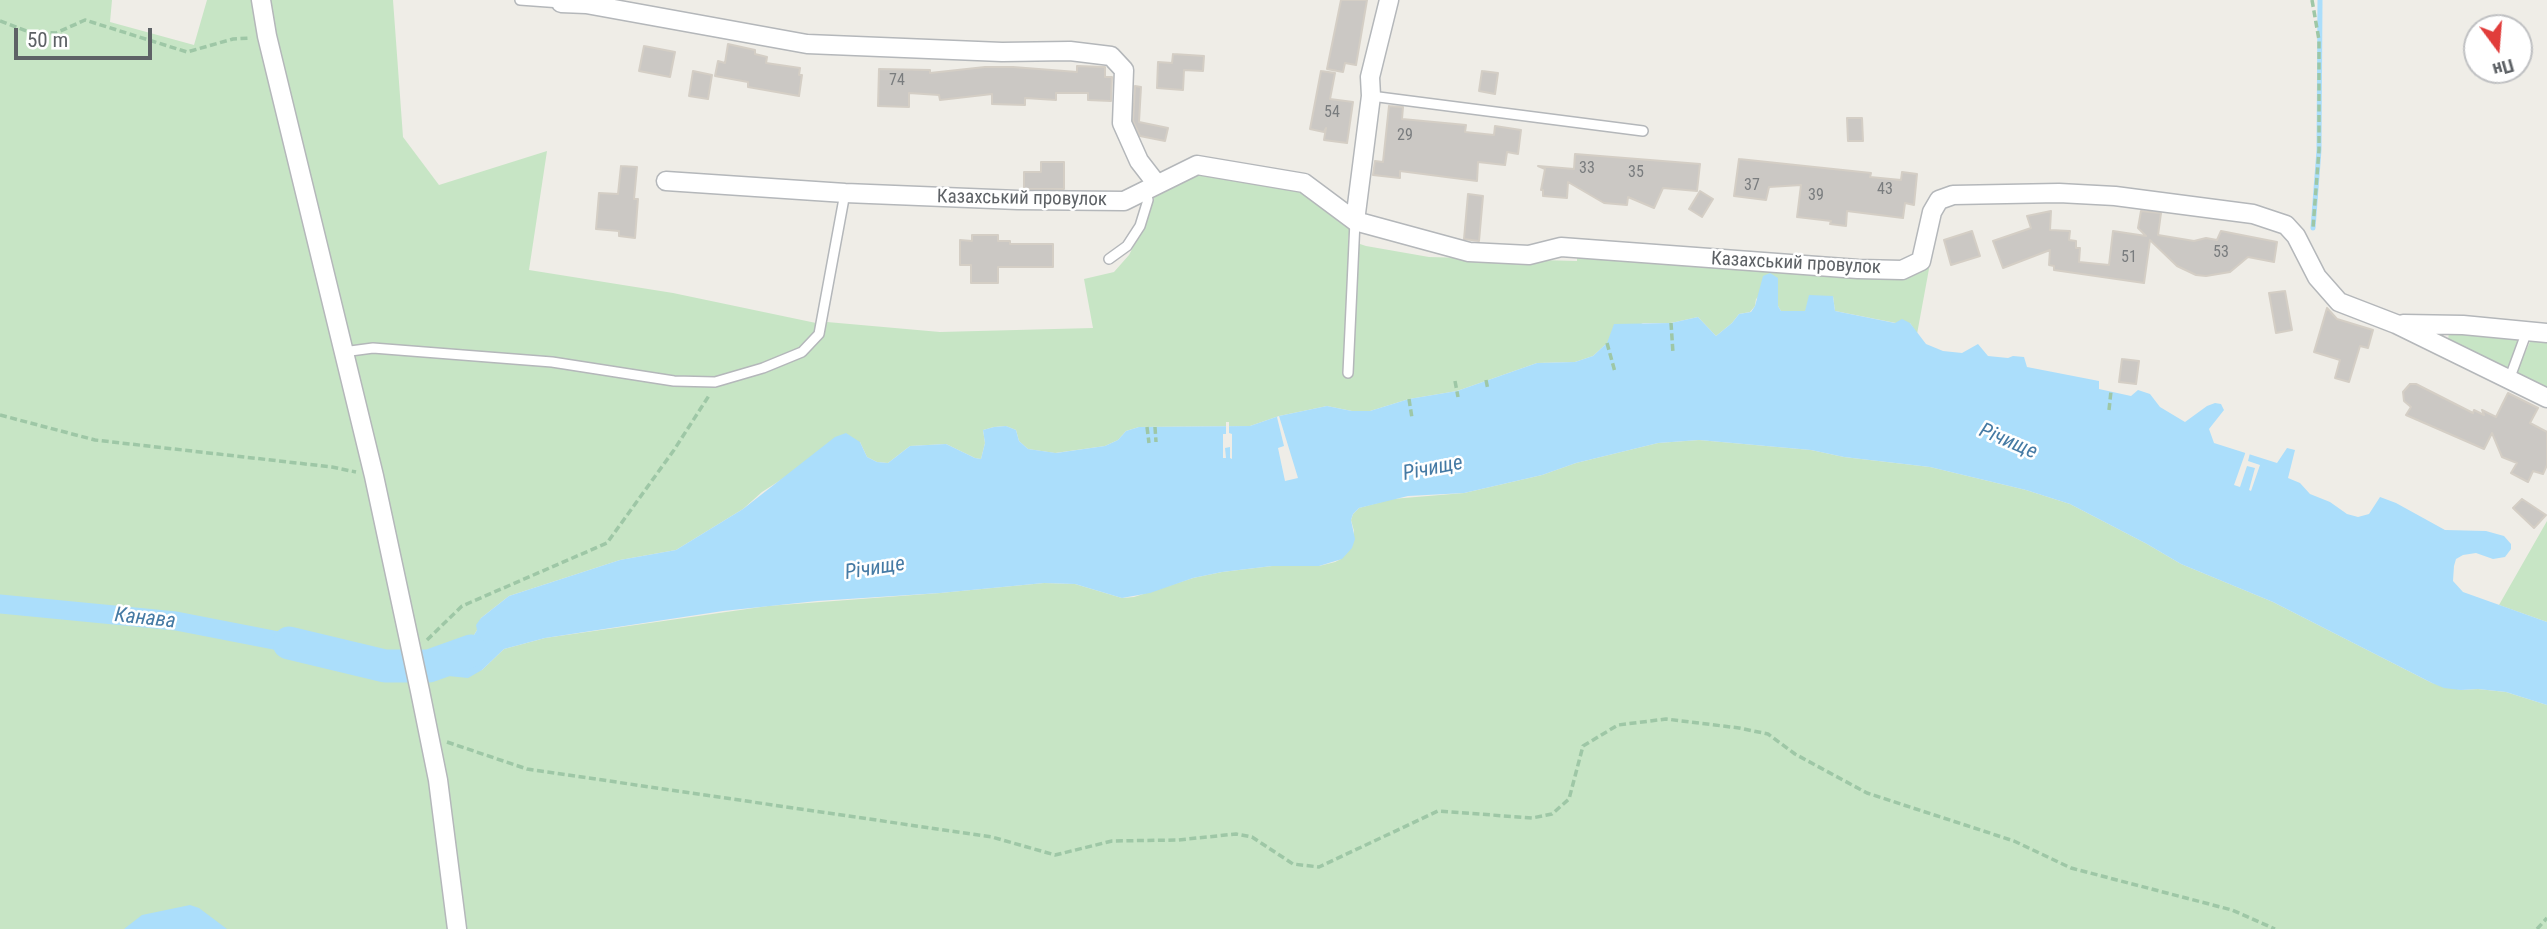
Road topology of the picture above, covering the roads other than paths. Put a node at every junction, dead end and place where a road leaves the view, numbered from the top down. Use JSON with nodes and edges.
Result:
{"nodes":[{"id":1,"x":261,"y":0,"type":"edge"},
{"id":2,"x":520,"y":0,"type":"edge"},
{"id":3,"x":1389,"y":0,"type":"edge"},
{"id":4,"x":561,"y":3,"type":"joint"},
{"id":5,"x":1371,"y":96,"type":"junction"},
{"id":6,"x":1643,"y":131,"type":"dead end"},
{"id":7,"x":666,"y":181,"type":"dead end"},
{"id":8,"x":1151,"y":187,"type":"junction"},
{"id":9,"x":845,"y":193,"type":"junction"},
{"id":10,"x":1355,"y":221,"type":"junction"},
{"id":11,"x":1108,"y":259,"type":"dead end"},
{"id":12,"x":2396,"y":324,"type":"junction"},
{"id":13,"x":2527,"y":331,"type":"junction"},
{"id":14,"x":2547,"y":332,"type":"edge"},
{"id":15,"x":343,"y":352,"type":"junction"},
{"id":16,"x":1348,"y":373,"type":"dead end"},
{"id":17,"x":2509,"y":380,"type":"junction"},
{"id":18,"x":2547,"y":398,"type":"edge"},
{"id":19,"x":457,"y":929,"type":"edge"}],
"edges":[{"from":1,"to":15,"type":"street"},
{"from":2,"to":4,"type":"lane"},
{"from":3,"to":5,"type":"street"},
{"from":4,"to":8,"type":"street"},
{"from":5,"to":6,"type":"lane"},
{"from":5,"to":10,"type":"street"},
{"from":7,"to":9,"type":"street","name":"Казахський провулок"},
{"from":8,"to":9,"type":"street","name":"Казахський провулок"},
{"from":8,"to":10,"type":"street","name":"Казахський провулок"},
{"from":8,"to":11,"type":"lane"},
{"from":9,"to":15,"type":"lane"},
{"from":10,"to":12,"type":"street","name":"Казахський провулок"},
{"from":10,"to":16,"type":"lane"},
{"from":12,"to":13,"type":"street","name":"Казахський провулок"},
{"from":12,"to":17,"type":"street","name":"Казахський провулок"},
{"from":13,"to":14,"type":"street","name":"Казахський провулок"},
{"from":13,"to":17,"type":"lane"},
{"from":15,"to":19,"type":"street"},
{"from":17,"to":18,"type":"street","name":"Казахський провулок"}]}
